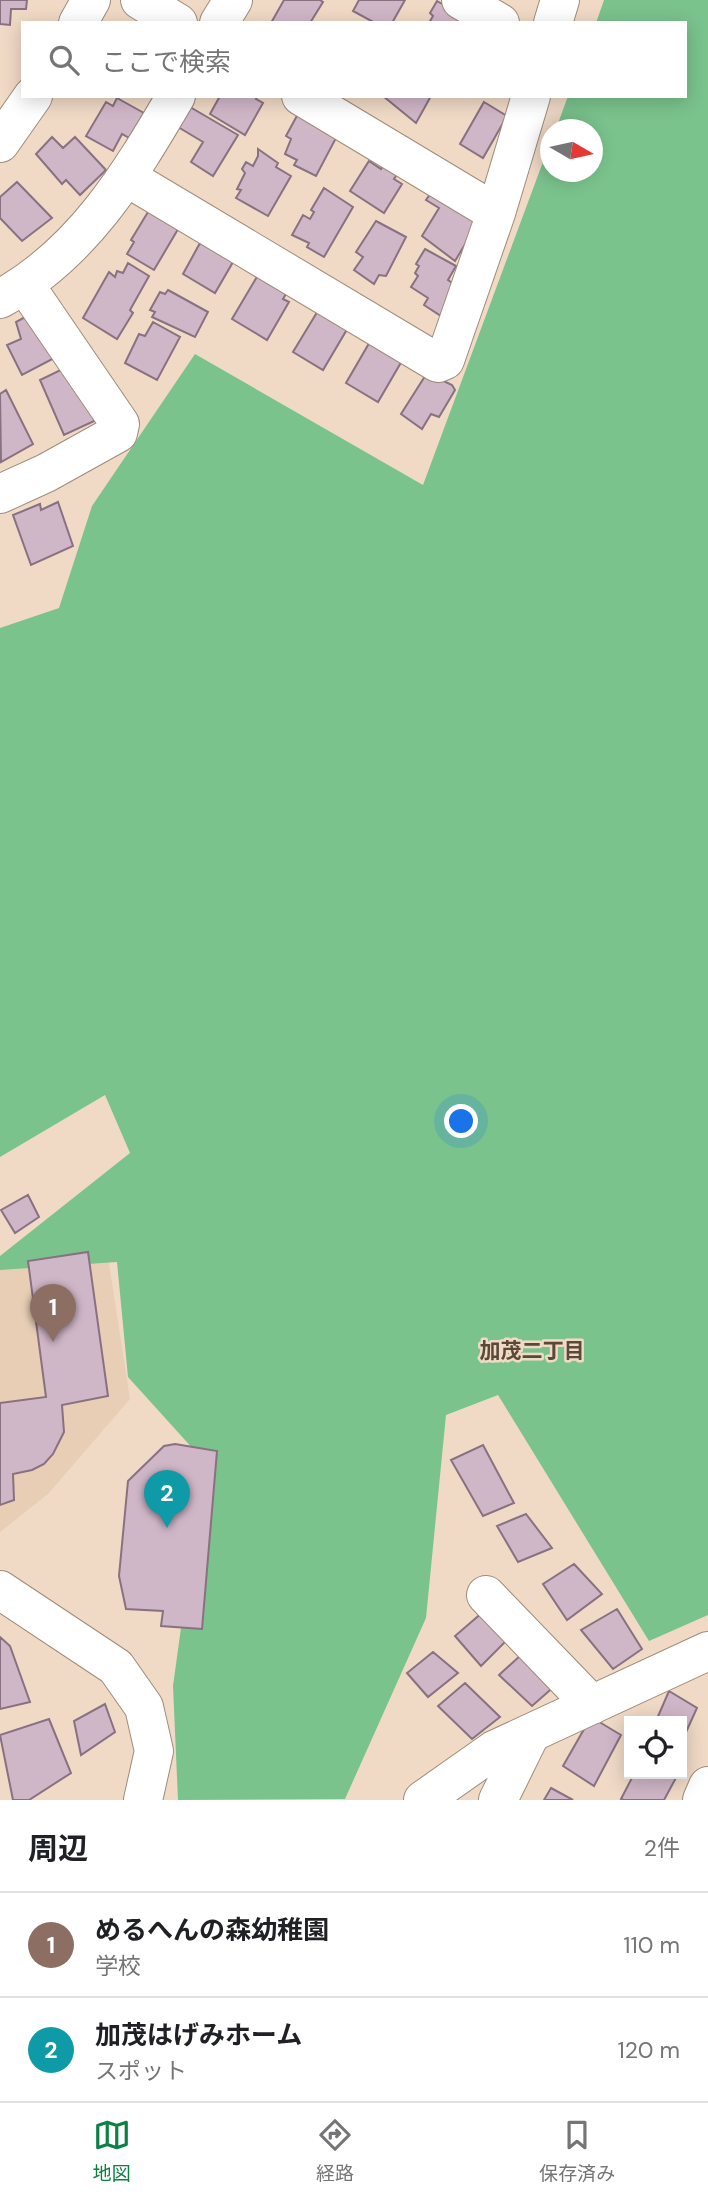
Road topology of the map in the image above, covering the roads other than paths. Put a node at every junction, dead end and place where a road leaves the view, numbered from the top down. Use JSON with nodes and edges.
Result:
{"nodes":[{"id":1,"x":91,"y":0,"type":"edge"},
{"id":2,"x":140,"y":0,"type":"edge"},
{"id":3,"x":233,"y":0,"type":"edge"},
{"id":4,"x":461,"y":0,"type":"edge"},
{"id":5,"x":560,"y":0,"type":"edge"},
{"id":6,"x":79,"y":21,"type":"edge"},
{"id":7,"x":175,"y":21,"type":"edge"},
{"id":8,"x":220,"y":21,"type":"edge"},
{"id":9,"x":497,"y":21,"type":"edge"},
{"id":10,"x":554,"y":21,"type":"edge"},
{"id":11,"x":32,"y":98,"type":"edge"},
{"id":12,"x":175,"y":98,"type":"edge"},
{"id":13,"x":304,"y":98,"type":"edge"},
{"id":14,"x":530,"y":98,"type":"edge"},
{"id":15,"x":0,"y":143,"type":"edge"},
{"id":16,"x":128,"y":178,"type":"junction"},
{"id":17,"x":496,"y":213,"type":"junction"},
{"id":18,"x":13,"y":292,"type":"edge"},
{"id":19,"x":0,"y":494,"type":"edge"},
{"id":20,"x":0,"y":1590,"type":"edge"},
{"id":21,"x":486,"y":1595,"type":"dead end"},
{"id":22,"x":708,"y":1651,"type":"edge"},
{"id":23,"x":592,"y":1705,"type":"junction"},
{"id":24,"x":531,"y":1733,"type":"junction"},
{"id":25,"x":708,"y":1786,"type":"edge"},
{"id":26,"x":143,"y":1800,"type":"edge"},
{"id":27,"x":423,"y":1800,"type":"edge"},
{"id":28,"x":498,"y":1800,"type":"edge"},
{"id":29,"x":702,"y":1800,"type":"edge"}],
"edges":[{"from":1,"to":6,"type":"street"},
{"from":2,"to":7,"type":"street"},
{"from":3,"to":8,"type":"street"},
{"from":4,"to":9,"type":"street"},
{"from":5,"to":10,"type":"street"},
{"from":11,"to":15,"type":"street"},
{"from":12,"to":16,"type":"street"},
{"from":13,"to":17,"type":"street"},
{"from":14,"to":17,"type":"street"},
{"from":16,"to":17,"type":"street"},
{"from":16,"to":18,"type":"street"},
{"from":18,"to":19,"type":"street"},
{"from":20,"to":26,"type":"street"},
{"from":21,"to":23,"type":"street"},
{"from":22,"to":23,"type":"street"},
{"from":23,"to":24,"type":"street"},
{"from":24,"to":27,"type":"street"},
{"from":24,"to":28,"type":"street"},
{"from":25,"to":29,"type":"street"}]}
